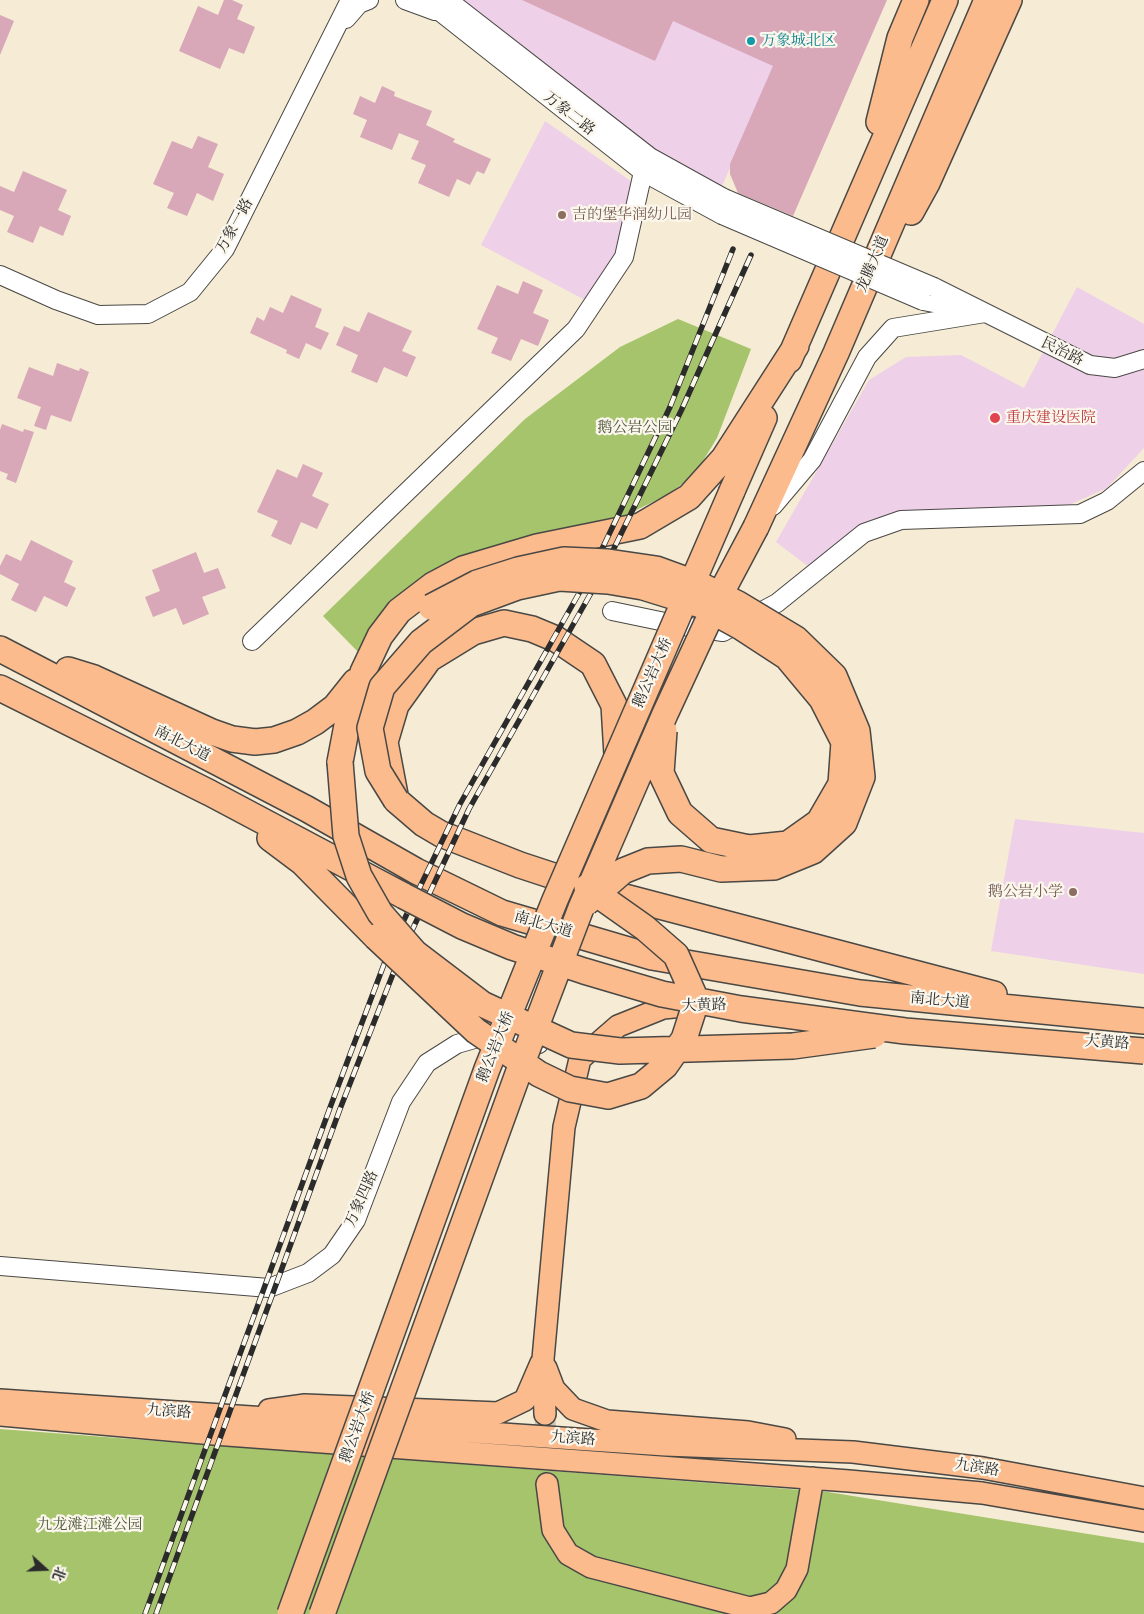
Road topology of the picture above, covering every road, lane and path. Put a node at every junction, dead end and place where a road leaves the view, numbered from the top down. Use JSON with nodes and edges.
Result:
{"nodes":[{"id":1,"x":350,"y":0,"type":"edge"},
{"id":2,"x":369,"y":0,"type":"edge"},
{"id":3,"x":404,"y":0,"type":"edge"},
{"id":4,"x":424,"y":0,"type":"edge"},
{"id":5,"x":916,"y":0,"type":"edge"},
{"id":6,"x":945,"y":0,"type":"edge"},
{"id":7,"x":987,"y":0,"type":"edge"},
{"id":8,"x":1009,"y":0,"type":"edge"},
{"id":9,"x":444,"y":7,"type":"edge"},
{"id":10,"x":331,"y":37,"type":"junction"},
{"id":11,"x":643,"y":172,"type":"junction"},
{"id":12,"x":860,"y":194,"type":"junction"},
{"id":13,"x":723,"y":206,"type":"junction"},
{"id":14,"x":0,"y":275,"type":"edge"},
{"id":15,"x":985,"y":313,"type":"junction"},
{"id":16,"x":796,"y":346,"type":"junction"},
{"id":17,"x":836,"y":353,"type":"junction"},
{"id":18,"x":1144,"y":359,"type":"edge"},
{"id":19,"x":1144,"y":471,"type":"edge"},
{"id":20,"x":756,"y":527,"type":"junction"},
{"id":21,"x":432,"y":596,"type":"junction"},
{"id":22,"x":612,"y":611,"type":"dead end"},
{"id":23,"x":252,"y":641,"type":"dead end"},
{"id":24,"x":0,"y":648,"type":"edge"},
{"id":25,"x":363,"y":672,"type":"junction"},
{"id":26,"x":0,"y":688,"type":"edge"},
{"id":27,"x":665,"y":714,"type":"junction"},
{"id":28,"x":617,"y":754,"type":"junction"},
{"id":29,"x":210,"y":793,"type":"junction"},
{"id":30,"x":396,"y":800,"type":"junction"},
{"id":31,"x":584,"y":897,"type":"junction"},
{"id":32,"x":1144,"y":1021,"type":"edge"},
{"id":33,"x":905,"y":1031,"type":"junction"},
{"id":34,"x":1144,"y":1046,"type":"edge"},
{"id":35,"x":1144,"y":1051,"type":"edge"},
{"id":36,"x":580,"y":1059,"type":"junction"},
{"id":37,"x":0,"y":1266,"type":"edge"},
{"id":38,"x":543,"y":1358,"type":"junction"},
{"id":39,"x":0,"y":1400,"type":"edge"},
{"id":40,"x":545,"y":1414,"type":"tunnel mouth"},
{"id":41,"x":0,"y":1415,"type":"edge"},
{"id":42,"x":219,"y":1422,"type":"junction"},
{"id":43,"x":853,"y":1452,"type":"junction"},
{"id":44,"x":813,"y":1478,"type":"junction"},
{"id":45,"x":850,"y":1481,"type":"junction"},
{"id":46,"x":547,"y":1484,"type":"tunnel mouth"},
{"id":47,"x":1144,"y":1498,"type":"edge"},
{"id":48,"x":1144,"y":1521,"type":"edge"},
{"id":49,"x":290,"y":1614,"type":"edge"},
{"id":50,"x":322,"y":1614,"type":"edge"}],
"edges":[{"from":1,"to":10,"type":"street","name":"万象一路"},
{"from":2,"to":10,"type":"street"},
{"from":3,"to":9,"type":"street"},
{"from":4,"to":9,"type":"street","name":"万象二路"},
{"from":5,"to":12,"type":"highway"},
{"from":6,"to":12,"type":"highway"},
{"from":7,"to":17,"type":"highway","name":"龙腾大道"},
{"from":8,"to":17,"type":"highway"},
{"from":9,"to":11,"type":"street","name":"万象二路"},
{"from":9,"to":13,"type":"street","name":"万象二路"},
{"from":10,"to":14,"type":"street","name":"万象一路"},
{"from":11,"to":13,"type":"street","name":"万象二路"},
{"from":11,"to":23,"type":"street"},
{"from":12,"to":16,"type":"highway"},
{"from":13,"to":15,"type":"street","bridge":true},
{"from":13,"to":15,"type":"street","bridge":true},
{"from":15,"to":18,"type":"street","name":"民治路"},
{"from":15,"to":20,"type":"street"},
{"from":16,"to":21,"type":"highway"},
{"from":16,"to":28,"type":"highway","name":"鹅公岩大桥","bridge":true},
{"from":17,"to":20,"type":"highway","name":"龙腾大道"},
{"from":19,"to":22,"type":"street"},
{"from":20,"to":27,"type":"highway","name":"鹅公岩大桥","bridge":true},
{"from":21,"to":25,"type":"highway"},
{"from":21,"to":31,"type":"highway","bridge":true},
{"from":24,"to":25,"type":"highway"},
{"from":24,"to":32,"type":"highway","name":"南北大道","bridge":true},
{"from":25,"to":33,"type":"highway","bridge":true},
{"from":26,"to":29,"type":"highway","name":"南北大道"},
{"from":27,"to":30,"type":"highway","bridge":true},
{"from":27,"to":31,"type":"highway","name":"鹅公岩大桥","bridge":true},
{"from":28,"to":30,"type":"highway","bridge":true},
{"from":28,"to":49,"type":"highway","name":"鹅公岩大桥","bridge":true},
{"from":29,"to":31,"type":"highway","bridge":true},
{"from":29,"to":33,"type":"highway","name":"南北大道","bridge":true},
{"from":30,"to":31,"type":"highway"},
{"from":31,"to":32,"type":"highway","bridge":true},
{"from":31,"to":50,"type":"highway","name":"鹅公岩大桥","bridge":true},
{"from":33,"to":35,"type":"highway","name":"南北大道","bridge":true},
{"from":34,"to":36,"type":"main road","name":"大黄路"},
{"from":36,"to":37,"type":"street","name":"万象四路"},
{"from":36,"to":38,"type":"main road"},
{"from":38,"to":40,"type":"main road"},
{"from":38,"to":42,"type":"main road"},
{"from":38,"to":43,"type":"main road"},
{"from":39,"to":42,"type":"main road","name":"九滨路"},
{"from":41,"to":42,"type":"main road","name":"九滨路"},
{"from":42,"to":43,"type":"main road","name":"九滨路"},
{"from":42,"to":44,"type":"main road","name":"九滨路"},
{"from":43,"to":45,"type":"main road"},
{"from":43,"to":47,"type":"main road","name":"九滨路"},
{"from":44,"to":45,"type":"main road","name":"九滨路"},
{"from":44,"to":46,"type":"main road"},
{"from":45,"to":48,"type":"main road","name":"九滨路"}]}
